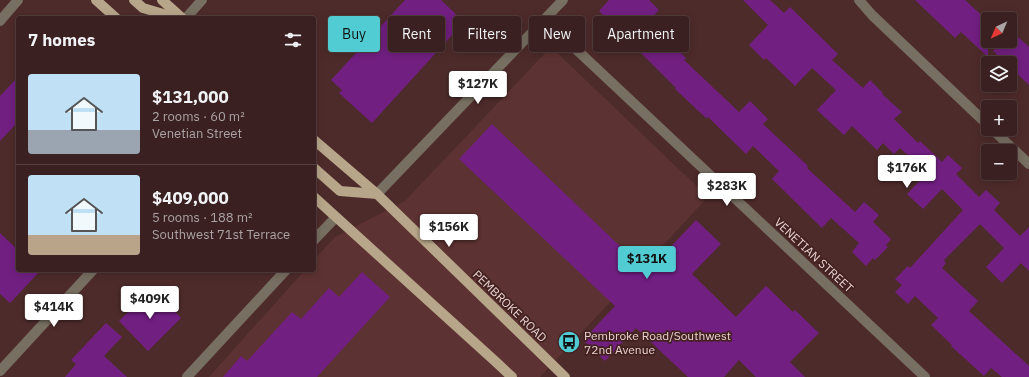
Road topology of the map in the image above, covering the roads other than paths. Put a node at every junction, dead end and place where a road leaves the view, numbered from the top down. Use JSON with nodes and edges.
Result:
{"nodes":[{"id":1,"x":18,"y":0,"type":"edge"},
{"id":2,"x":96,"y":0,"type":"edge"},
{"id":3,"x":134,"y":0,"type":"edge"},
{"id":4,"x":162,"y":0,"type":"edge"},
{"id":5,"x":202,"y":0,"type":"edge"},
{"id":6,"x":563,"y":0,"type":"edge"},
{"id":7,"x":859,"y":0,"type":"edge"},
{"id":8,"x":114,"y":16,"type":"edge"},
{"id":9,"x":170,"y":16,"type":"edge"},
{"id":10,"x":180,"y":16,"type":"edge"},
{"id":11,"x":188,"y":16,"type":"edge"},
{"id":12,"x":549,"y":16,"type":"edge"},
{"id":13,"x":0,"y":21,"type":"edge"},
{"id":14,"x":529,"y":37,"type":"edge"},
{"id":15,"x":579,"y":52,"type":"edge"},
{"id":16,"x":981,"y":118,"type":"edge"},
{"id":17,"x":999,"y":136,"type":"edge"},
{"id":18,"x":316,"y":142,"type":"edge"},
{"id":19,"x":1029,"y":164,"type":"edge"},
{"id":20,"x":316,"y":170,"type":"edge"},
{"id":21,"x":377,"y":194,"type":"junction"},
{"id":22,"x":316,"y":199,"type":"edge"},
{"id":23,"x":336,"y":217,"type":"junction"},
{"id":24,"x":316,"y":238,"type":"edge"},
{"id":25,"x":91,"y":272,"type":"edge"},
{"id":26,"x":284,"y":272,"type":"edge"},
{"id":27,"x":0,"y":371,"type":"edge"},
{"id":28,"x":507,"y":376,"type":"edge"},
{"id":29,"x":187,"y":377,"type":"edge"},
{"id":30,"x":565,"y":377,"type":"edge"},
{"id":31,"x":925,"y":377,"type":"edge"}],
"edges":[{"from":1,"to":13,"type":"street"},
{"from":2,"to":8,"type":"main road"},
{"from":3,"to":9,"type":"main road"},
{"from":4,"to":10,"type":"main road"},
{"from":5,"to":11,"type":"street"},
{"from":6,"to":12,"type":"street"},
{"from":7,"to":16,"type":"street"},
{"from":14,"to":21,"type":"street"},
{"from":15,"to":31,"type":"street","name":"VENETIAN STREET"},
{"from":17,"to":19,"type":"street"},
{"from":18,"to":21,"type":"main road","name":"PEMBROKE ROAD"},
{"from":20,"to":21,"type":"main road"},
{"from":21,"to":30,"type":"main road","name":"PEMBROKE ROAD"},
{"from":22,"to":23,"type":"main road"},
{"from":23,"to":24,"type":"street"},
{"from":23,"to":28,"type":"main road"},
{"from":25,"to":27,"type":"street"},
{"from":26,"to":29,"type":"street"}]}
